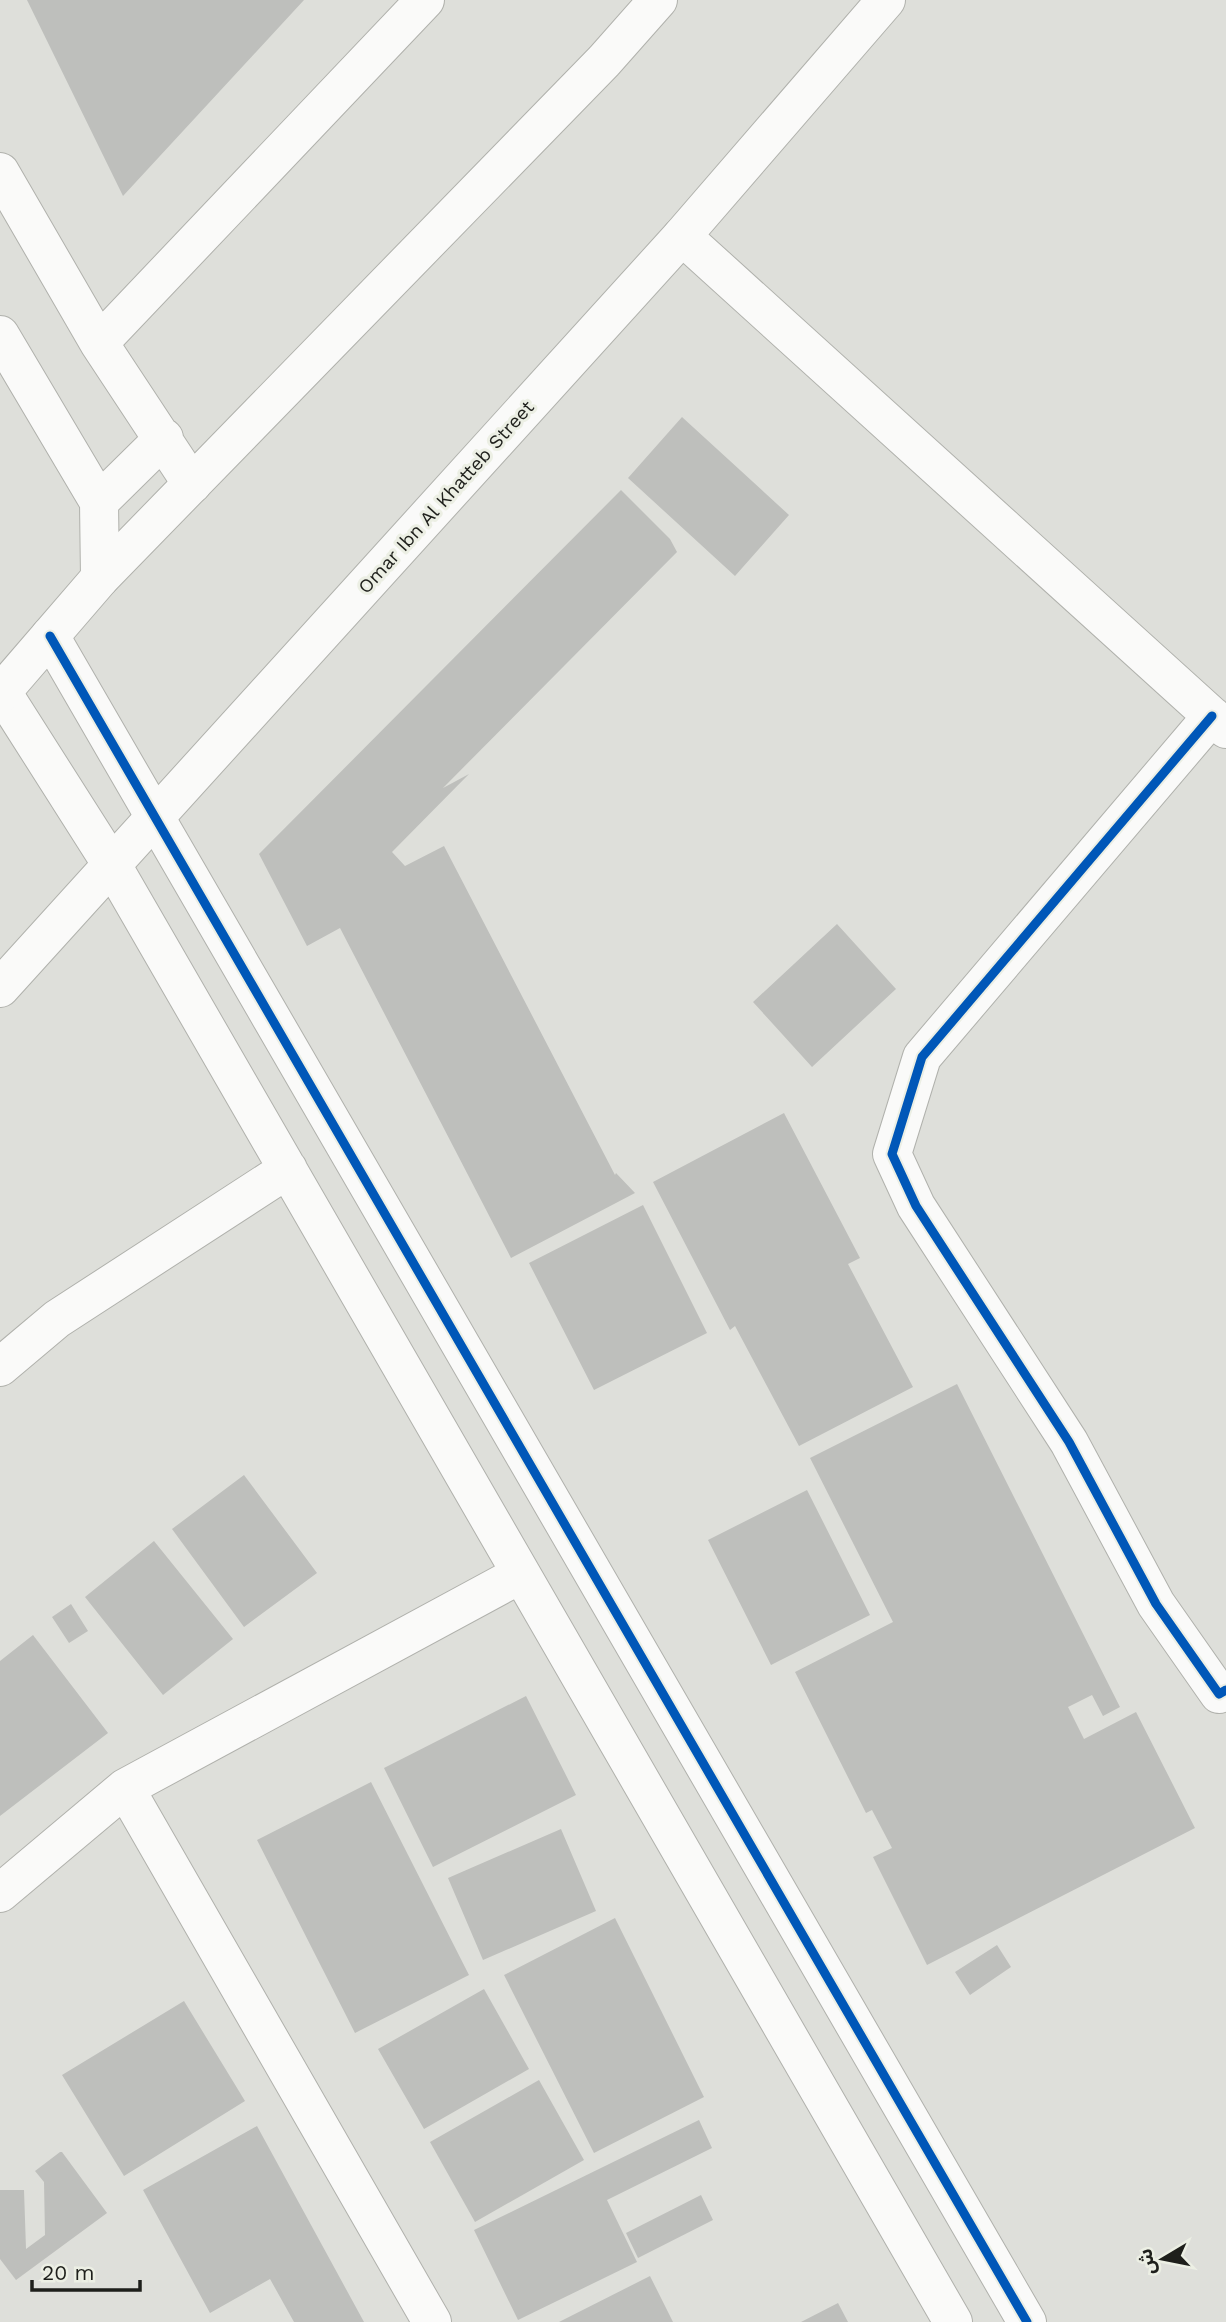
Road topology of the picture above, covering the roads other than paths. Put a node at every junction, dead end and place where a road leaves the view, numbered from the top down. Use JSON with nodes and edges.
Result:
{"nodes":[{"id":1,"x":425,"y":0,"type":"edge"},
{"id":2,"x":658,"y":0,"type":"edge"},
{"id":3,"x":887,"y":0,"type":"edge"},
{"id":4,"x":0,"y":172,"type":"edge"},
{"id":5,"x":682,"y":236,"type":"junction"},
{"id":6,"x":0,"y":335,"type":"edge"},
{"id":7,"x":99,"y":343,"type":"junction"},
{"id":8,"x":164,"y":438,"type":"junction"},
{"id":9,"x":192,"y":484,"type":"junction"},
{"id":10,"x":99,"y":502,"type":"junction"},
{"id":11,"x":100,"y":578,"type":"junction"},
{"id":12,"x":50,"y":636,"type":"junction"},
{"id":13,"x":1,"y":693,"type":"edge"},
{"id":14,"x":1219,"y":722,"type":"edge"},
{"id":15,"x":156,"y":817,"type":"junction"},
{"id":16,"x":113,"y":864,"type":"junction"},
{"id":17,"x":0,"y":988,"type":"edge"},
{"id":18,"x":288,"y":1168,"type":"junction"},
{"id":19,"x":0,"y":1367,"type":"edge"},
{"id":20,"x":521,"y":1574,"type":"junction"},
{"id":21,"x":1226,"y":1690,"type":"edge"},
{"id":22,"x":125,"y":1788,"type":"junction"},
{"id":23,"x":0,"y":1893,"type":"edge"},
{"id":24,"x":432,"y":2322,"type":"edge"},
{"id":25,"x":953,"y":2322,"type":"edge"},
{"id":26,"x":1027,"y":2322,"type":"edge"}],
"edges":[{"from":1,"to":7,"type":"street"},
{"from":2,"to":9,"type":"street"},
{"from":3,"to":5,"type":"street","name":"Omar Ibn Al Khatteb Street"},
{"from":4,"to":7,"type":"street"},
{"from":5,"to":14,"type":"street"},
{"from":5,"to":15,"type":"street","name":"Omar Ibn Al Khatteb Street"},
{"from":6,"to":10,"type":"street"},
{"from":7,"to":8,"type":"street"},
{"from":8,"to":9,"type":"street"},
{"from":8,"to":10,"type":"street"},
{"from":9,"to":11,"type":"street"},
{"from":10,"to":11,"type":"street"},
{"from":11,"to":12,"type":"street"},
{"from":12,"to":13,"type":"street"},
{"from":12,"to":15,"type":"street"},
{"from":13,"to":16,"type":"street"},
{"from":14,"to":21,"type":"street"},
{"from":15,"to":16,"type":"street","name":"Omar Ibn Al Khatteb Street"},
{"from":15,"to":26,"type":"street"},
{"from":16,"to":17,"type":"street","name":"Omar Ibn Al Khatteb Street"},
{"from":16,"to":18,"type":"street"},
{"from":18,"to":19,"type":"street"},
{"from":18,"to":20,"type":"street"},
{"from":20,"to":22,"type":"street"},
{"from":20,"to":25,"type":"street"},
{"from":22,"to":23,"type":"street"},
{"from":22,"to":24,"type":"street"}]}
